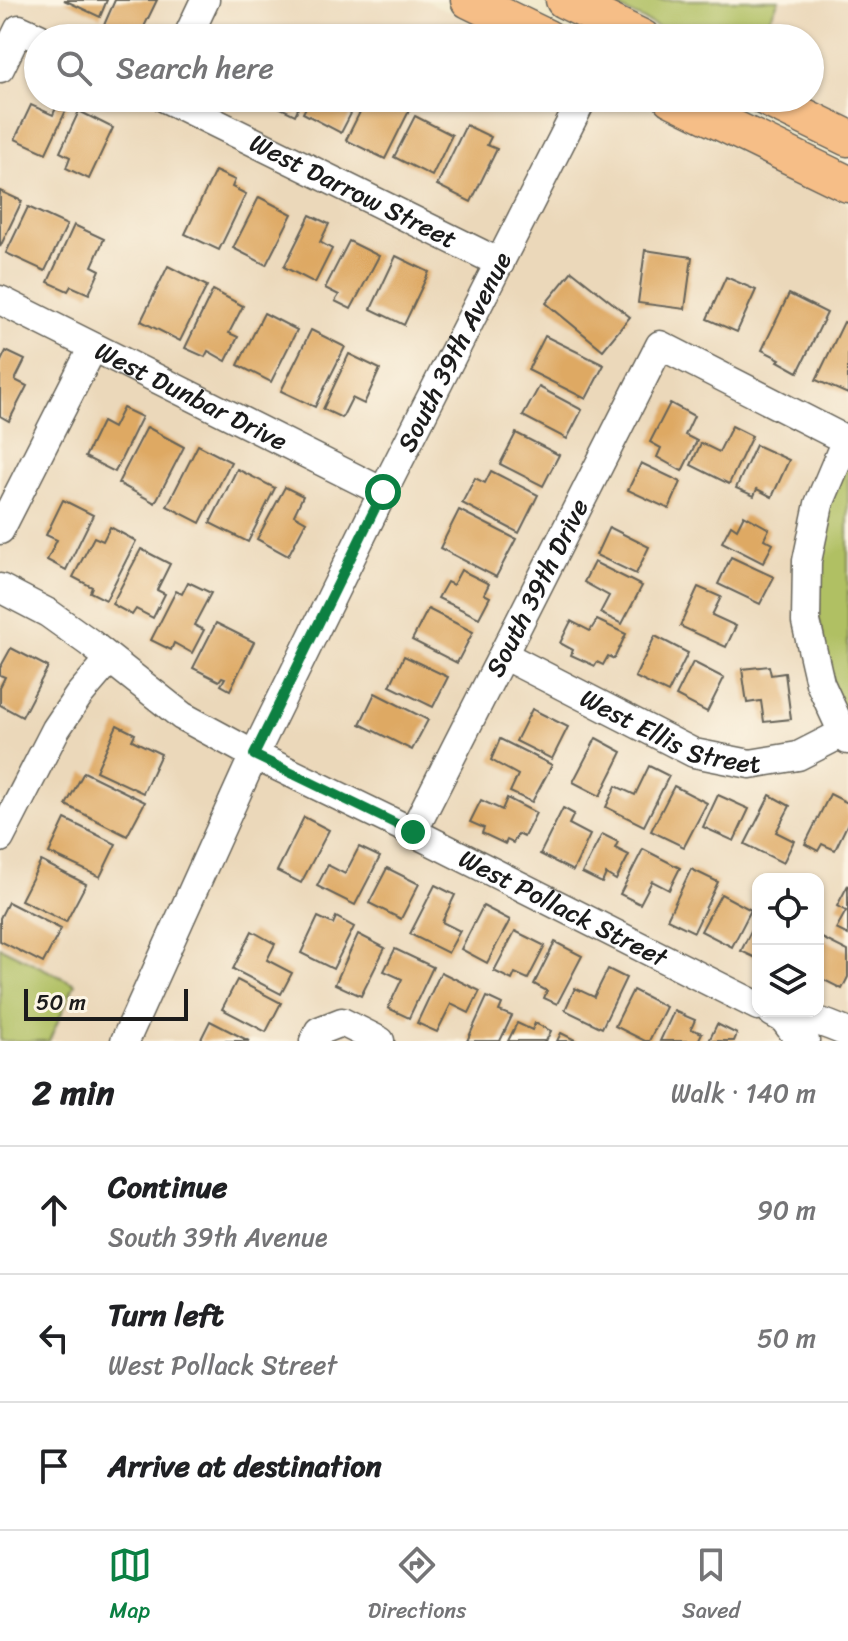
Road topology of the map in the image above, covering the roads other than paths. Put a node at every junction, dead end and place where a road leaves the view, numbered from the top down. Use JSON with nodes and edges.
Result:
{"nodes":[{"id":1,"x":205,"y":0,"type":"edge"},
{"id":2,"x":469,"y":0,"type":"edge"},
{"id":3,"x":564,"y":0,"type":"edge"},
{"id":4,"x":194,"y":24,"type":"edge"},
{"id":5,"x":518,"y":24,"type":"edge"},
{"id":6,"x":606,"y":24,"type":"edge"},
{"id":7,"x":24,"y":39,"type":"edge"},
{"id":8,"x":0,"y":68,"type":"edge"},
{"id":9,"x":193,"y":112,"type":"edge"},
{"id":10,"x":576,"y":112,"type":"edge"},
{"id":11,"x":700,"y":112,"type":"edge"},
{"id":12,"x":795,"y":112,"type":"edge"},
{"id":13,"x":848,"y":138,"type":"edge"},
{"id":14,"x":848,"y":184,"type":"edge"},
{"id":15,"x":500,"y":263,"type":"junction"},
{"id":16,"x":0,"y":300,"type":"edge"},
{"id":17,"x":93,"y":347,"type":"junction"},
{"id":18,"x":847,"y":441,"type":"edge"},
{"id":19,"x":383,"y":492,"type":"junction"},
{"id":20,"x":0,"y":530,"type":"edge"},
{"id":21,"x":0,"y":588,"type":"edge"},
{"id":22,"x":503,"y":655,"type":"junction"},
{"id":23,"x":109,"y":660,"type":"junction"},
{"id":24,"x":845,"y":737,"type":"edge"},
{"id":25,"x":254,"y":755,"type":"junction"},
{"id":26,"x":413,"y":832,"type":"junction"},
{"id":27,"x":0,"y":838,"type":"edge"},
{"id":28,"x":752,"y":1003,"type":"edge"},
{"id":29,"x":778,"y":1017,"type":"edge"},
{"id":30,"x":803,"y":1017,"type":"edge"},
{"id":31,"x":317,"y":1036,"type":"edge"},
{"id":32,"x":847,"y":1038,"type":"edge"},
{"id":33,"x":125,"y":1041,"type":"edge"},
{"id":34,"x":380,"y":1041,"type":"edge"},
{"id":35,"x":805,"y":1041,"type":"edge"}],
"edges":[{"from":1,"to":4,"type":"street"},
{"from":2,"to":5,"type":"main road"},
{"from":3,"to":6,"type":"main road"},
{"from":7,"to":8,"type":"street"},
{"from":9,"to":15,"type":"street","name":"West Darrow Street"},
{"from":10,"to":15,"type":"street","name":"South 39th Avenue"},
{"from":11,"to":14,"type":"main road"},
{"from":12,"to":13,"type":"main road"},
{"from":15,"to":19,"type":"street","name":"South 39th Avenue"},
{"from":16,"to":17,"type":"street","name":"West Dunbar Drive"},
{"from":17,"to":19,"type":"street","name":"West Dunbar Drive"},
{"from":17,"to":20,"type":"street"},
{"from":18,"to":22,"type":"street","name":"South 39th Drive"},
{"from":18,"to":24,"type":"street"},
{"from":19,"to":25,"type":"street","name":"South 39th Avenue"},
{"from":21,"to":23,"type":"street","name":"West Pollack Street"},
{"from":22,"to":24,"type":"street","name":"West Ellis Street"},
{"from":22,"to":26,"type":"street","name":"South 39th Drive"},
{"from":23,"to":25,"type":"street","name":"West Pollack Street"},
{"from":23,"to":27,"type":"street"},
{"from":25,"to":26,"type":"street","name":"West Pollack Street"},
{"from":25,"to":33,"type":"street","name":"South 39th Avenue"},
{"from":26,"to":28,"type":"street","name":"West Pollack Street"},
{"from":29,"to":35,"type":"street"},
{"from":30,"to":32,"type":"street"},
{"from":31,"to":34,"type":"street"}]}
